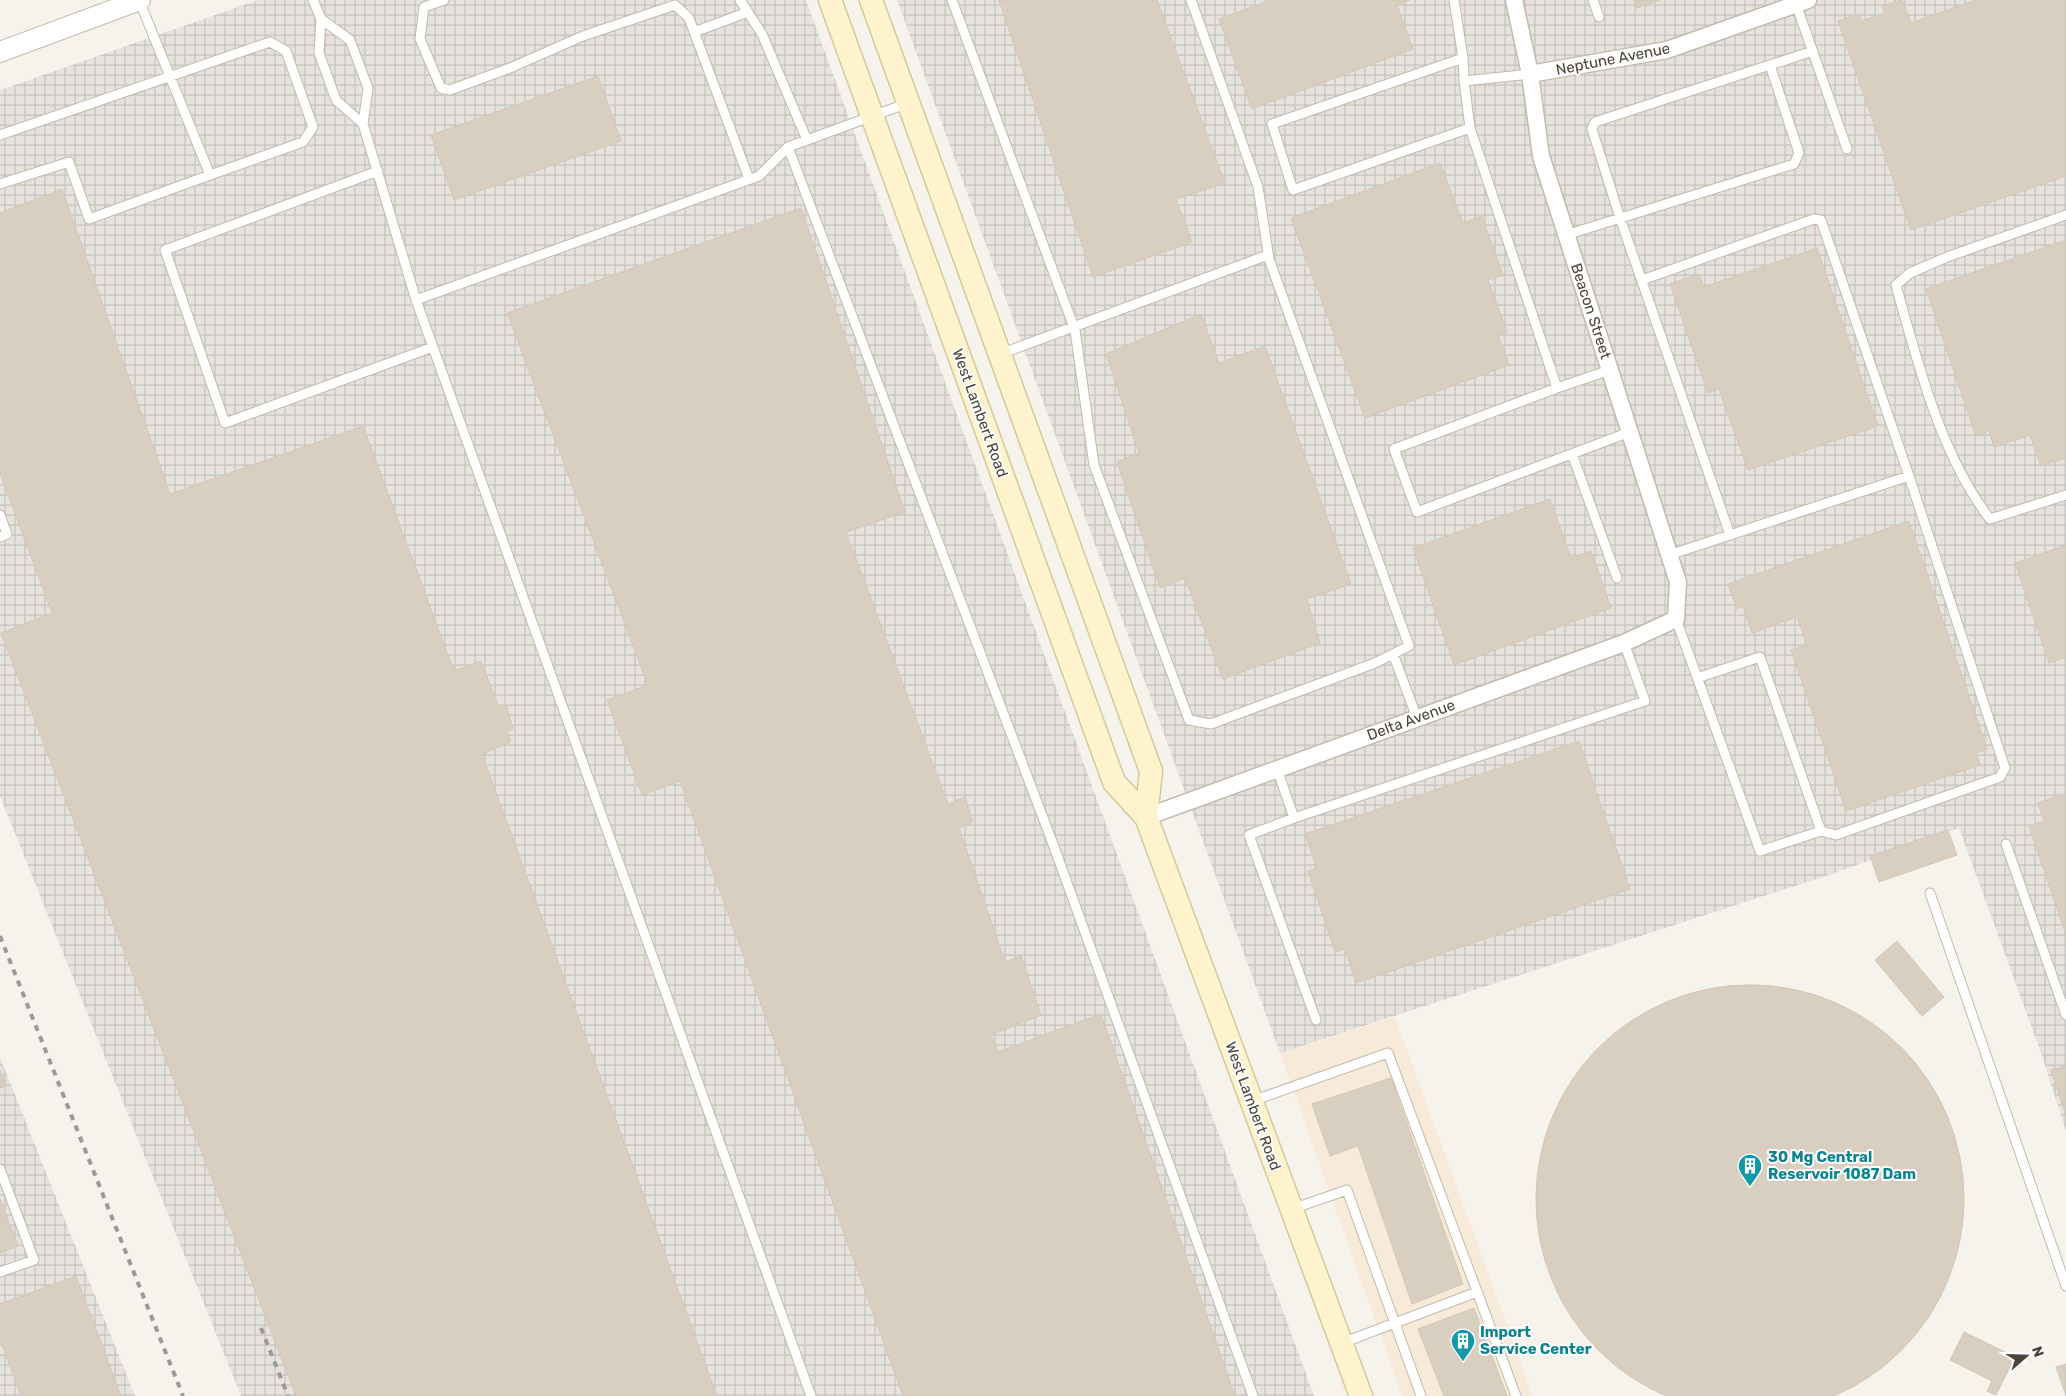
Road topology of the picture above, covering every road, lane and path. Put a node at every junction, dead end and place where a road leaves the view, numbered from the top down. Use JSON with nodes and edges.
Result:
{"nodes":[{"id":1,"x":139,"y":0,"type":"edge"},
{"id":2,"x":313,"y":0,"type":"edge"},
{"id":3,"x":444,"y":0,"type":"edge"},
{"id":4,"x":740,"y":0,"type":"edge"},
{"id":5,"x":830,"y":0,"type":"edge"},
{"id":6,"x":871,"y":0,"type":"edge"},
{"id":7,"x":952,"y":0,"type":"edge"},
{"id":8,"x":1191,"y":0,"type":"edge"},
{"id":9,"x":1454,"y":0,"type":"edge"},
{"id":10,"x":1514,"y":0,"type":"edge"},
{"id":11,"x":1593,"y":0,"type":"edge"},
{"id":12,"x":1802,"y":2,"type":"edge"},
{"id":13,"x":748,"y":12,"type":"junction"},
{"id":14,"x":1599,"y":18,"type":"dead end"},
{"id":15,"x":321,"y":19,"type":"junction"},
{"id":16,"x":694,"y":32,"type":"junction"},
{"id":17,"x":1812,"y":51,"type":"junction"},
{"id":18,"x":0,"y":52,"type":"edge"},
{"id":19,"x":1464,"y":58,"type":"junction"},
{"id":20,"x":1770,"y":65,"type":"junction"},
{"id":21,"x":1530,"y":74,"type":"junction"},
{"id":22,"x":170,"y":76,"type":"junction"},
{"id":23,"x":1464,"y":81,"type":"junction"},
{"id":24,"x":908,"y":103,"type":"junction"},
{"id":25,"x":874,"y":115,"type":"junction"},
{"id":26,"x":363,"y":124,"type":"junction"},
{"id":27,"x":1470,"y":128,"type":"junction"},
{"id":28,"x":0,"y":135,"type":"edge"},
{"id":29,"x":807,"y":140,"type":"junction"},
{"id":30,"x":788,"y":147,"type":"junction"},
{"id":31,"x":1847,"y":149,"type":"dead end"},
{"id":32,"x":378,"y":171,"type":"junction"},
{"id":33,"x":210,"y":175,"type":"junction"},
{"id":34,"x":749,"y":179,"type":"junction"},
{"id":35,"x":0,"y":184,"type":"edge"},
{"id":36,"x":2066,"y":215,"type":"edge"},
{"id":37,"x":1620,"y":218,"type":"junction"},
{"id":38,"x":1566,"y":235,"type":"junction"},
{"id":39,"x":1268,"y":255,"type":"junction"},
{"id":40,"x":1642,"y":280,"type":"junction"},
{"id":41,"x":416,"y":300,"type":"junction"},
{"id":42,"x":1074,"y":326,"type":"junction"},
{"id":43,"x":433,"y":347,"type":"junction"},
{"id":44,"x":999,"y":355,"type":"junction"},
{"id":45,"x":1610,"y":370,"type":"junction"},
{"id":46,"x":1557,"y":388,"type":"junction"},
{"id":47,"x":1630,"y":432,"type":"junction"},
{"id":48,"x":1572,"y":454,"type":"junction"},
{"id":49,"x":1909,"y":476,"type":"junction"},
{"id":50,"x":2066,"y":495,"type":"edge"},
{"id":51,"x":0,"y":516,"type":"edge"},
{"id":52,"x":1730,"y":535,"type":"junction"},
{"id":53,"x":0,"y":537,"type":"edge"},
{"id":54,"x":1669,"y":555,"type":"junction"},
{"id":55,"x":1617,"y":578,"type":"dead end"},
{"id":56,"x":1676,"y":619,"type":"junction"},
{"id":57,"x":1624,"y":643,"type":"junction"},
{"id":58,"x":1393,"y":654,"type":"junction"},
{"id":59,"x":1698,"y":678,"type":"junction"},
{"id":60,"x":1417,"y":718,"type":"junction"},
{"id":61,"x":1276,"y":769,"type":"junction"},
{"id":62,"x":1146,"y":817,"type":"junction"},
{"id":63,"x":1294,"y":818,"type":"junction"},
{"id":64,"x":1822,"y":831,"type":"junction"},
{"id":65,"x":2006,"y":844,"type":"dead end"},
{"id":66,"x":1930,"y":893,"type":"dead end"},
{"id":67,"x":2066,"y":1016,"type":"edge"},
{"id":68,"x":1316,"y":1020,"type":"dead end"},
{"id":69,"x":1251,"y":1101,"type":"junction"},
{"id":70,"x":0,"y":1169,"type":"edge"},
{"id":71,"x":1291,"y":1209,"type":"junction"},
{"id":72,"x":0,"y":1272,"type":"edge"},
{"id":73,"x":2066,"y":1286,"type":"edge"},
{"id":74,"x":1477,"y":1292,"type":"junction"},
{"id":75,"x":1394,"y":1324,"type":"junction"},
{"id":76,"x":1342,"y":1343,"type":"junction"},
{"id":77,"x":811,"y":1396,"type":"edge"},
{"id":78,"x":1253,"y":1396,"type":"edge"},
{"id":79,"x":1361,"y":1396,"type":"edge"},
{"id":80,"x":1421,"y":1396,"type":"edge"},
{"id":81,"x":1516,"y":1396,"type":"edge"}],
"edges":[{"from":1,"to":18,"type":"street"},
{"from":1,"to":22,"type":"lane"},
{"from":2,"to":15,"type":"lane"},
{"from":3,"to":16,"type":"lane"},
{"from":4,"to":13,"type":"lane"},
{"from":5,"to":25,"type":"main road","name":"West Lambert Road"},
{"from":6,"to":24,"type":"main road","name":"West Lambert Road"},
{"from":7,"to":42,"type":"lane"},
{"from":8,"to":39,"type":"lane"},
{"from":9,"to":19,"type":"lane"},
{"from":10,"to":21,"type":"street","name":"Beacon Street"},
{"from":11,"to":14,"type":"lane"},
{"from":12,"to":17,"type":"lane"},
{"from":12,"to":21,"type":"street","name":"Neptune Avenue"},
{"from":13,"to":16,"type":"lane"},
{"from":13,"to":29,"type":"lane"},
{"from":15,"to":26,"type":"lane"},
{"from":15,"to":26,"type":"lane"},
{"from":16,"to":34,"type":"lane"},
{"from":17,"to":20,"type":"lane"},
{"from":17,"to":31,"type":"lane"},
{"from":19,"to":23,"type":"lane"},
{"from":19,"to":27,"type":"lane"},
{"from":20,"to":37,"type":"lane"},
{"from":20,"to":37,"type":"lane"},
{"from":21,"to":23,"type":"lane"},
{"from":21,"to":38,"type":"street","name":"Beacon Street"},
{"from":22,"to":28,"type":"lane"},
{"from":22,"to":33,"type":"lane"},
{"from":22,"to":33,"type":"lane"},
{"from":23,"to":27,"type":"lane"},
{"from":24,"to":25,"type":"lane"},
{"from":24,"to":44,"type":"main road","name":"West Lambert Road"},
{"from":25,"to":29,"type":"lane"},
{"from":25,"to":62,"type":"main road","name":"West Lambert Road"},
{"from":26,"to":32,"type":"lane"},
{"from":27,"to":46,"type":"lane"},
{"from":29,"to":30,"type":"lane"},
{"from":30,"to":34,"type":"lane"},
{"from":30,"to":78,"type":"lane"},
{"from":32,"to":41,"type":"lane"},
{"from":32,"to":43,"type":"lane"},
{"from":33,"to":35,"type":"lane"},
{"from":34,"to":41,"type":"lane"},
{"from":36,"to":50,"type":"lane"},
{"from":37,"to":38,"type":"lane"},
{"from":37,"to":40,"type":"lane"},
{"from":38,"to":45,"type":"street","name":"Beacon Street"},
{"from":39,"to":42,"type":"lane"},
{"from":39,"to":58,"type":"lane"},
{"from":40,"to":49,"type":"lane"},
{"from":40,"to":52,"type":"lane"},
{"from":41,"to":43,"type":"lane"},
{"from":42,"to":44,"type":"lane"},
{"from":42,"to":58,"type":"lane"},
{"from":43,"to":77,"type":"lane"},
{"from":44,"to":62,"type":"main road","name":"West Lambert Road"},
{"from":45,"to":46,"type":"lane"},
{"from":45,"to":47,"type":"street","name":"Beacon Street"},
{"from":46,"to":48,"type":"lane"},
{"from":47,"to":48,"type":"lane"},
{"from":47,"to":54,"type":"street","name":"Beacon Street"},
{"from":48,"to":55,"type":"lane"},
{"from":49,"to":52,"type":"lane"},
{"from":49,"to":64,"type":"lane"},
{"from":51,"to":53,"type":"lane"},
{"from":52,"to":54,"type":"lane"},
{"from":54,"to":56,"type":"street","name":"Beacon Street"},
{"from":56,"to":57,"type":"street","name":"Delta Avenue"},
{"from":56,"to":59,"type":"lane"},
{"from":57,"to":60,"type":"street","name":"Delta Avenue"},
{"from":57,"to":63,"type":"lane"},
{"from":58,"to":60,"type":"lane"},
{"from":59,"to":64,"type":"lane"},
{"from":59,"to":64,"type":"lane"},
{"from":60,"to":61,"type":"street","name":"Delta Avenue"},
{"from":61,"to":62,"type":"street","name":"Delta Avenue"},
{"from":61,"to":63,"type":"lane"},
{"from":62,"to":69,"type":"main road","name":"West Lambert Road"},
{"from":63,"to":68,"type":"lane"},
{"from":65,"to":67,"type":"lane"},
{"from":66,"to":73,"type":"lane"},
{"from":69,"to":71,"type":"main road","name":"West Lambert Road"},
{"from":69,"to":74,"type":"lane"},
{"from":70,"to":72,"type":"lane"},
{"from":71,"to":75,"type":"lane"},
{"from":71,"to":76,"type":"main road","name":"West Lambert Road"},
{"from":74,"to":75,"type":"lane"},
{"from":74,"to":81,"type":"lane"},
{"from":75,"to":76,"type":"lane"},
{"from":75,"to":80,"type":"lane"},
{"from":76,"to":79,"type":"main road","name":"West Lambert Road"}]}
